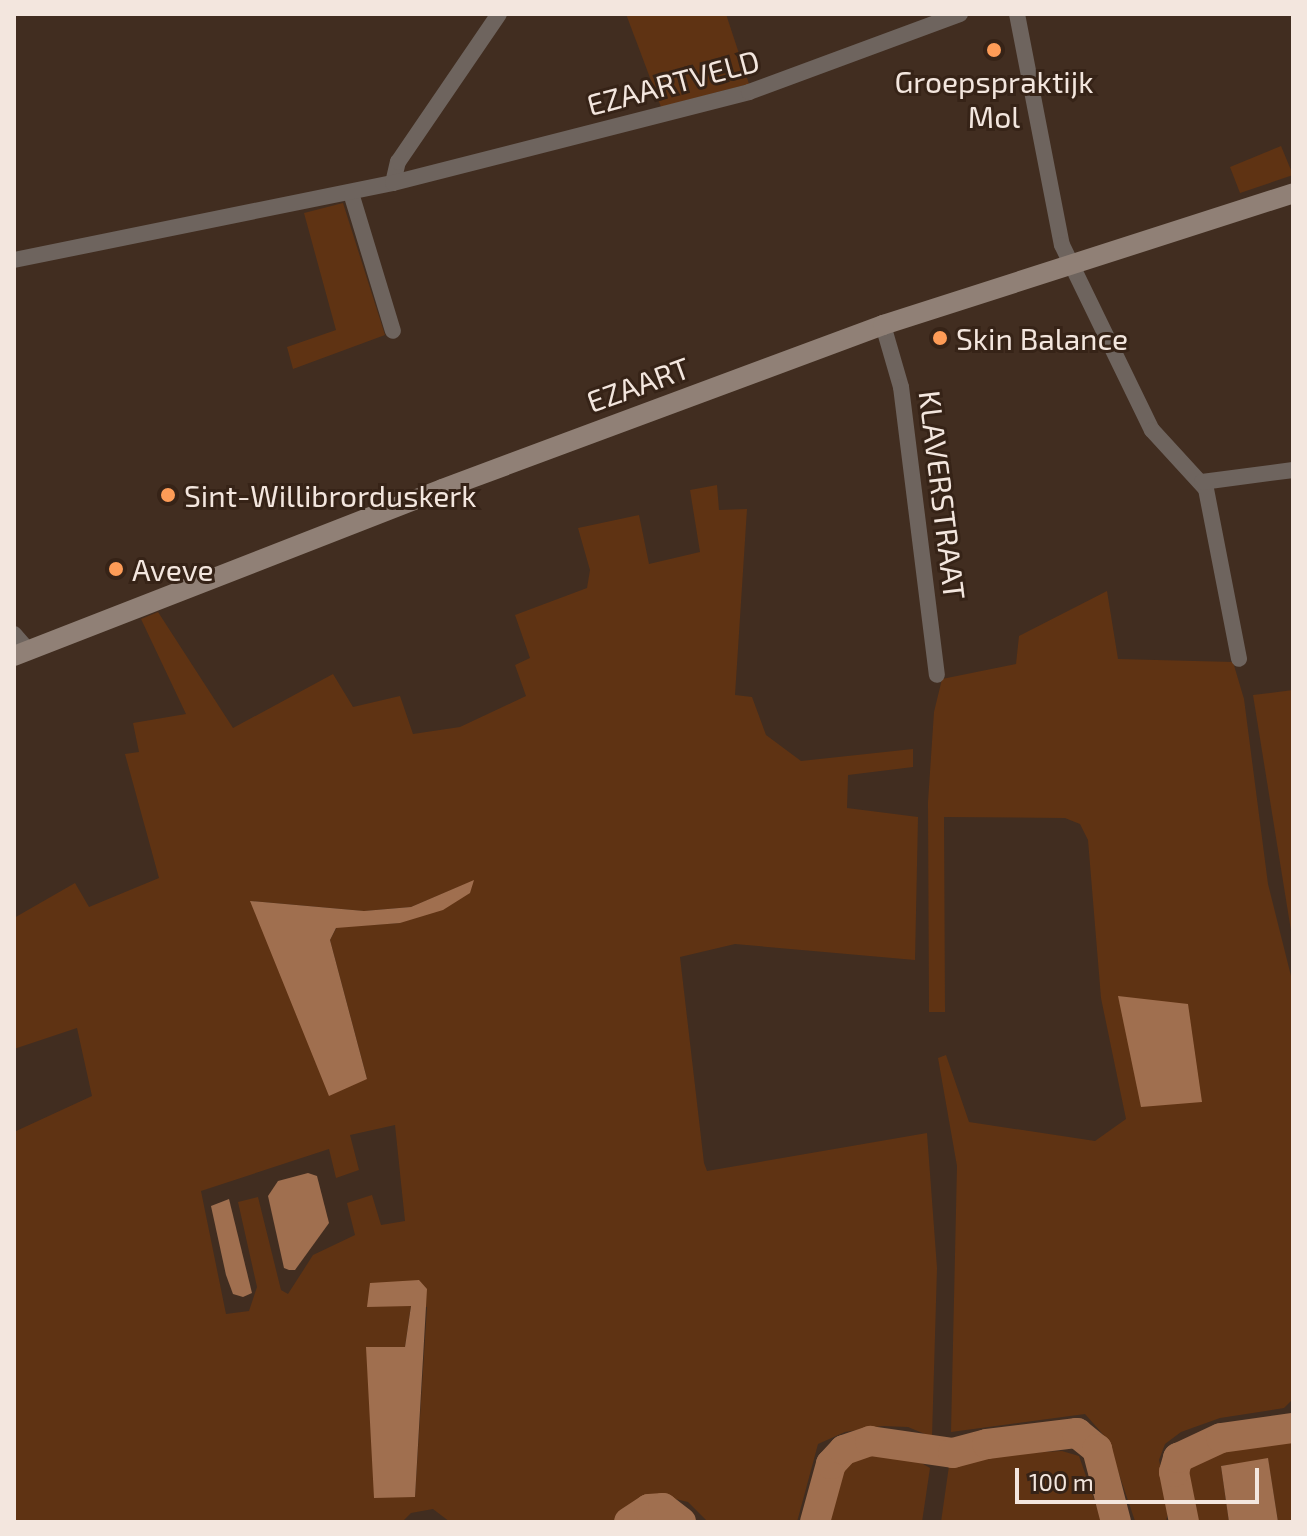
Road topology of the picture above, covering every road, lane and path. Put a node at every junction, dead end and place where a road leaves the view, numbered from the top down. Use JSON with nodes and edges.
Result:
{"nodes":[{"id":1,"x":499,"y":14,"type":"edge"},
{"id":2,"x":960,"y":14,"type":"edge"},
{"id":3,"x":1017,"y":14,"type":"edge"},
{"id":4,"x":393,"y":183,"type":"junction"},
{"id":5,"x":351,"y":193,"type":"junction"},
{"id":6,"x":1293,"y":193,"type":"edge"},
{"id":7,"x":14,"y":260,"type":"edge"},
{"id":8,"x":1071,"y":264,"type":"junction"},
{"id":9,"x":883,"y":325,"type":"junction"},
{"id":10,"x":393,"y":331,"type":"dead end"},
{"id":11,"x":1293,"y":470,"type":"edge"},
{"id":12,"x":1202,"y":482,"type":"junction"},
{"id":13,"x":19,"y":647,"type":"edge"},
{"id":14,"x":1239,"y":659,"type":"dead end"},
{"id":15,"x":937,"y":675,"type":"dead end"}],
"edges":[{"from":1,"to":4,"type":"street"},
{"from":2,"to":4,"type":"street","name":"EZAARTVELD"},
{"from":3,"to":8,"type":"street"},
{"from":4,"to":5,"type":"street","name":"EZAARTVELD"},
{"from":5,"to":7,"type":"street","name":"EZAARTVELD"},
{"from":5,"to":10,"type":"street"},
{"from":6,"to":8,"type":"main road","name":"EZAART"},
{"from":8,"to":9,"type":"main road","name":"EZAART"},
{"from":8,"to":12,"type":"street"},
{"from":9,"to":13,"type":"main road","name":"EZAART"},
{"from":9,"to":15,"type":"street","name":"KLAVERSTRAAT"},
{"from":11,"to":12,"type":"street"},
{"from":12,"to":14,"type":"street"}]}
